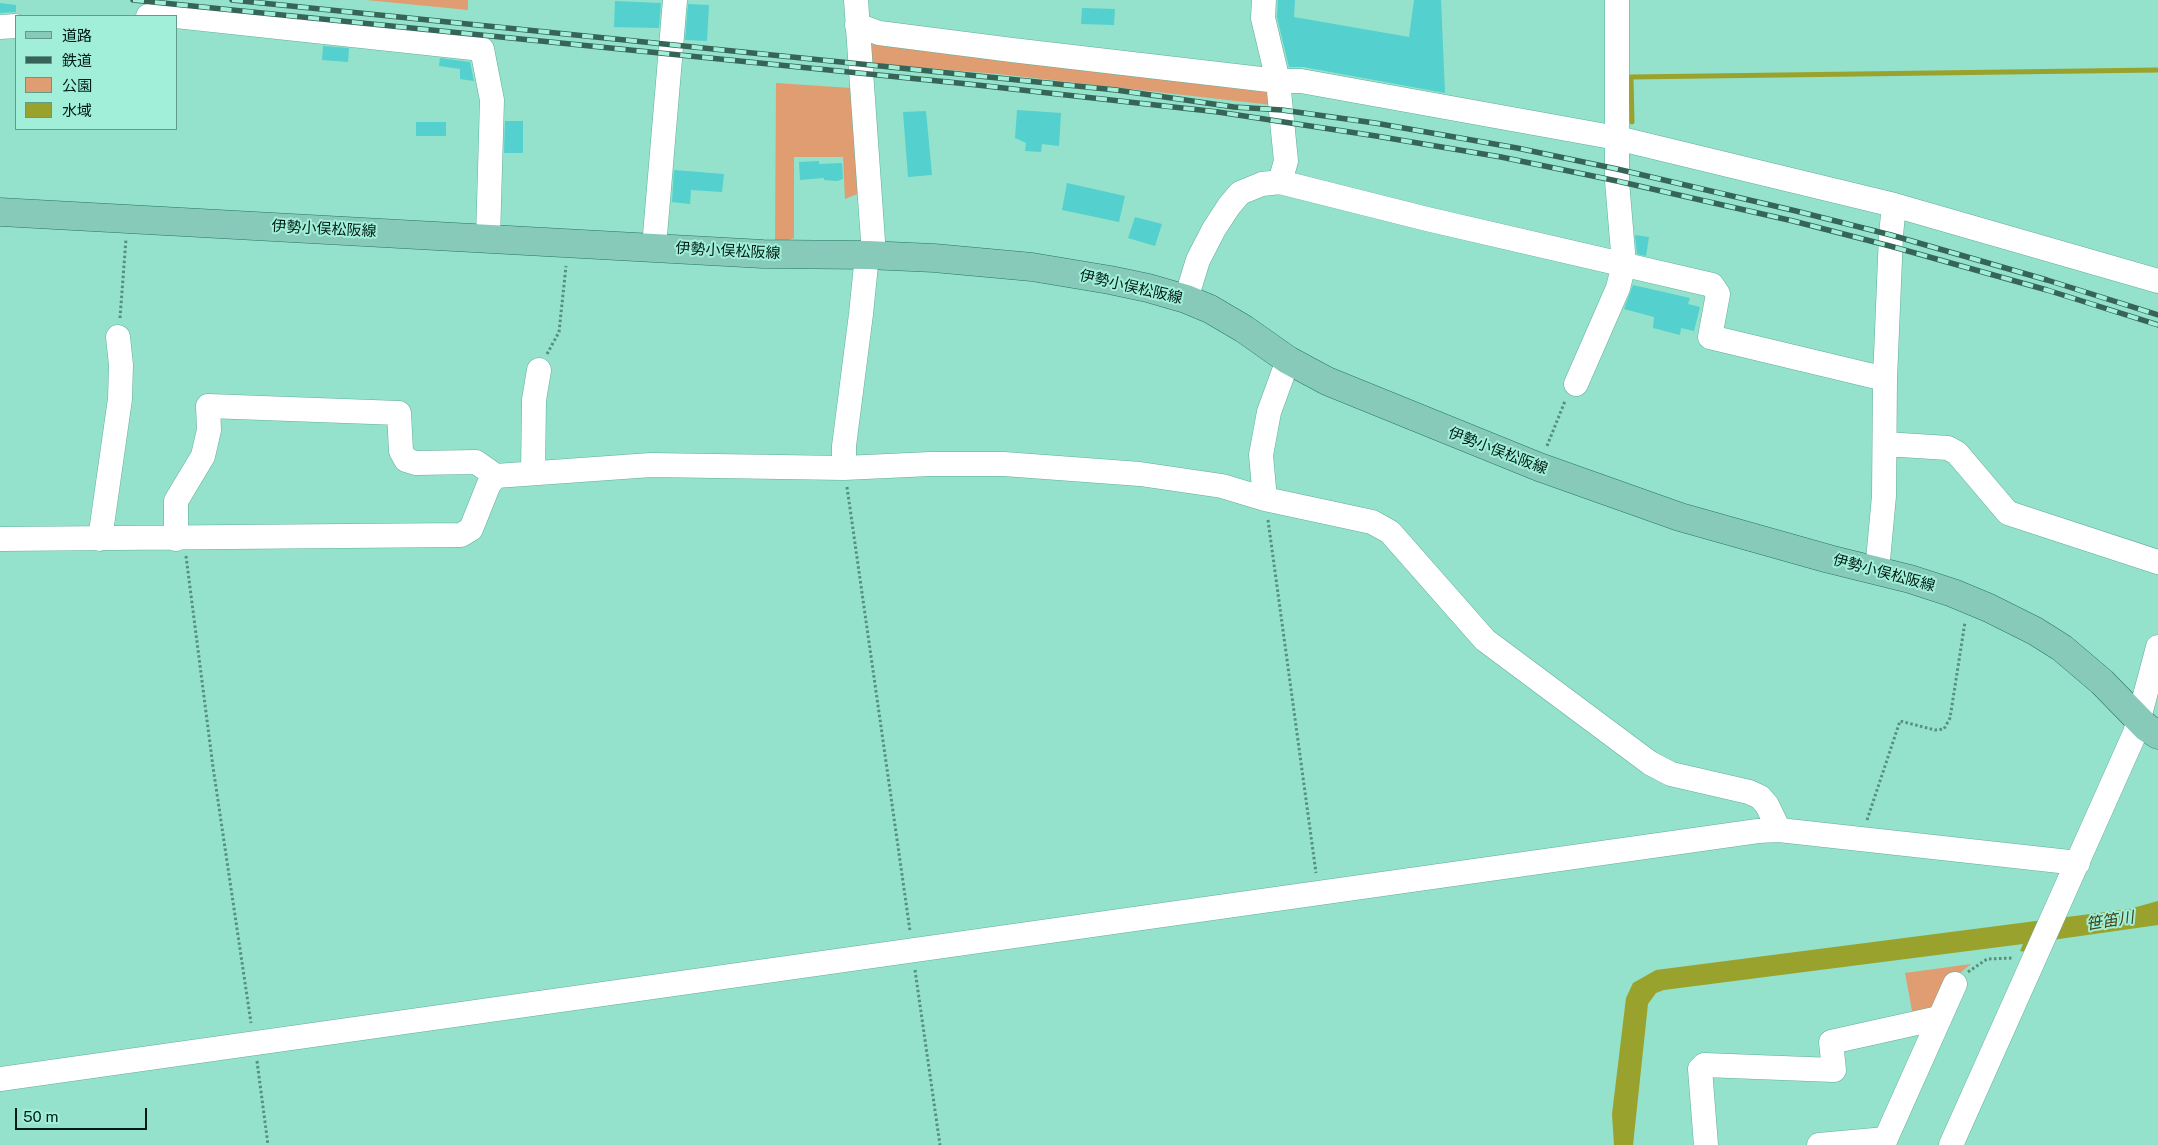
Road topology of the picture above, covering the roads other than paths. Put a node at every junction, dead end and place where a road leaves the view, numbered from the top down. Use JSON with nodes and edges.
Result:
{"nodes":[{"id":1,"x":675,"y":0,"type":"edge"},
{"id":2,"x":856,"y":0,"type":"edge"},
{"id":3,"x":1264,"y":0,"type":"edge"},
{"id":4,"x":1617,"y":0,"type":"edge"},
{"id":5,"x":154,"y":15,"type":"edge"},
{"id":6,"x":168,"y":15,"type":"edge"},
{"id":7,"x":178,"y":16,"type":"edge"},
{"id":8,"x":857,"y":25,"type":"junction"},
{"id":9,"x":15,"y":26,"type":"edge"},
{"id":10,"x":0,"y":27,"type":"edge"},
{"id":11,"x":1278,"y":81,"type":"junction"},
{"id":12,"x":1617,"y":138,"type":"junction"},
{"id":13,"x":1280,"y":182,"type":"junction"},
{"id":14,"x":1894,"y":205,"type":"junction"},
{"id":15,"x":0,"y":212,"type":"edge"},
{"id":16,"x":488,"y":238,"type":"junction"},
{"id":17,"x":654,"y":247,"type":"junction"},
{"id":18,"x":870,"y":255,"type":"junction"},
{"id":19,"x":1624,"y":264,"type":"junction"},
{"id":20,"x":2158,"y":281,"type":"edge"},
{"id":21,"x":1186,"y":299,"type":"junction"},
{"id":22,"x":118,"y":337,"type":"road end"},
{"id":23,"x":1288,"y":360,"type":"junction"},
{"id":24,"x":539,"y":370,"type":"road end"},
{"id":25,"x":1885,"y":379,"type":"junction"},
{"id":26,"x":1576,"y":384,"type":"road end"},
{"id":27,"x":1885,"y":444,"type":"junction"},
{"id":28,"x":844,"y":468,"type":"junction"},
{"id":29,"x":533,"y":473,"type":"junction"},
{"id":30,"x":496,"y":476,"type":"junction"},
{"id":31,"x":1265,"y":499,"type":"junction"},
{"id":32,"x":180,"y":538,"type":"junction"},
{"id":33,"x":100,"y":539,"type":"junction"},
{"id":34,"x":0,"y":540,"type":"edge"},
{"id":35,"x":2158,"y":562,"type":"edge"},
{"id":36,"x":1877,"y":572,"type":"junction"},
{"id":37,"x":2158,"y":647,"type":"edge"},
{"id":38,"x":2149,"y":728,"type":"edge"},
{"id":39,"x":1779,"y":830,"type":"junction"},
{"id":40,"x":2078,"y":863,"type":"junction"},
{"id":41,"x":1955,"y":984,"type":"dead end"},
{"id":42,"x":1939,"y":1018,"type":"junction"},
{"id":43,"x":0,"y":1079,"type":"edge"},
{"id":44,"x":1884,"y":1142,"type":"edge"},
{"id":45,"x":1706,"y":1145,"type":"edge"},
{"id":46,"x":1819,"y":1145,"type":"edge"},
{"id":47,"x":1951,"y":1145,"type":"edge"}],
"edges":[{"from":1,"to":17,"type":"street"},
{"from":2,"to":8,"type":"street"},
{"from":3,"to":11,"type":"street"},
{"from":4,"to":12,"type":"street"},
{"from":5,"to":6,"type":"street"},
{"from":7,"to":16,"type":"street"},
{"from":8,"to":11,"type":"street"},
{"from":8,"to":18,"type":"street"},
{"from":9,"to":10,"type":"street"},
{"from":11,"to":12,"type":"street"},
{"from":11,"to":13,"type":"street"},
{"from":12,"to":14,"type":"street"},
{"from":12,"to":19,"type":"street"},
{"from":13,"to":19,"type":"street"},
{"from":13,"to":21,"type":"street"},
{"from":14,"to":20,"type":"street"},
{"from":14,"to":25,"type":"street"},
{"from":15,"to":16,"type":"main road","name":"伊勢小俣松阪線"},
{"from":16,"to":17,"type":"main road","name":"伊勢小俣松阪線"},
{"from":17,"to":18,"type":"main road","name":"伊勢小俣松阪線"},
{"from":18,"to":21,"type":"main road","name":"伊勢小俣松阪線"},
{"from":18,"to":28,"type":"street"},
{"from":19,"to":25,"type":"street"},
{"from":19,"to":26,"type":"street"},
{"from":21,"to":23,"type":"main road","name":"伊勢小俣松阪線"},
{"from":22,"to":33,"type":"street"},
{"from":23,"to":31,"type":"street"},
{"from":23,"to":36,"type":"main road","name":"伊勢小俣松阪線"},
{"from":24,"to":29,"type":"street"},
{"from":25,"to":27,"type":"street"},
{"from":27,"to":35,"type":"street"},
{"from":27,"to":36,"type":"street"},
{"from":28,"to":29,"type":"street"},
{"from":28,"to":31,"type":"street"},
{"from":29,"to":30,"type":"street"},
{"from":30,"to":32,"type":"street"},
{"from":30,"to":32,"type":"street"},
{"from":31,"to":39,"type":"street"},
{"from":32,"to":33,"type":"street"},
{"from":33,"to":34,"type":"street"},
{"from":36,"to":38,"type":"main road","name":"伊勢小俣松阪線"},
{"from":37,"to":38,"type":"street"},
{"from":38,"to":40,"type":"street"},
{"from":39,"to":40,"type":"street"},
{"from":39,"to":43,"type":"street"},
{"from":40,"to":47,"type":"street"},
{"from":41,"to":42,"type":"street"},
{"from":42,"to":44,"type":"street"},
{"from":42,"to":45,"type":"street"},
{"from":44,"to":46,"type":"street"}]}
